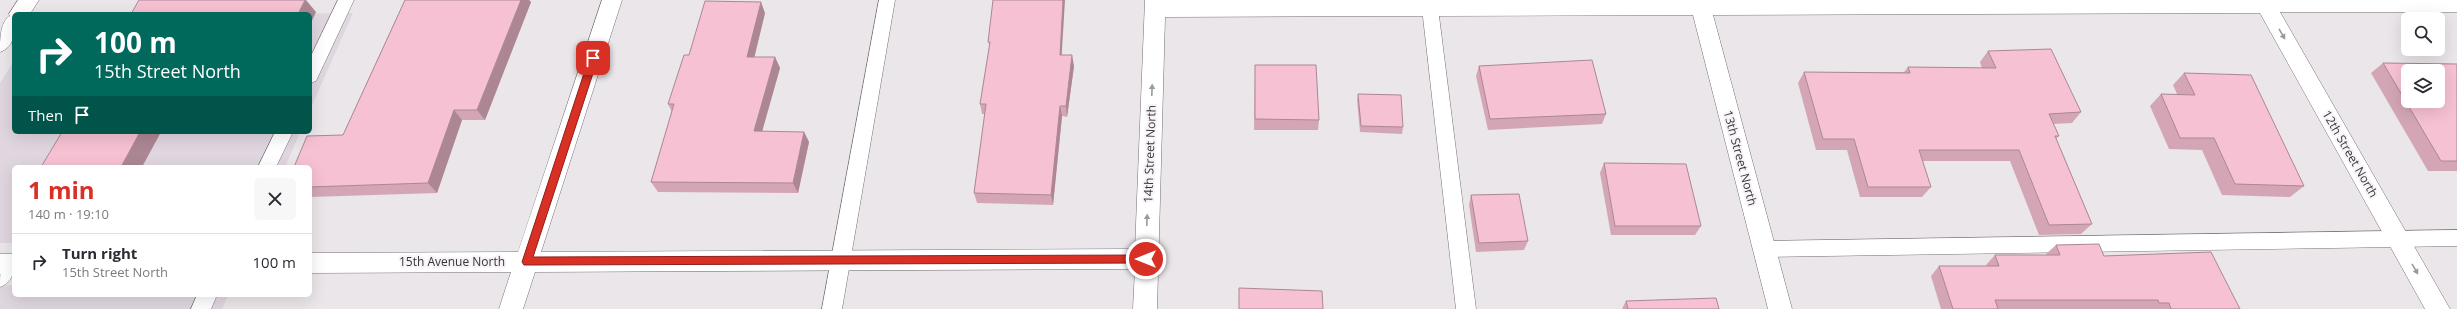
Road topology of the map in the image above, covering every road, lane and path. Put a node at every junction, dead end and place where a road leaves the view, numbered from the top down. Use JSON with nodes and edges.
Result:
{"nodes":[{"id":1,"x":28,"y":0,"type":"edge"},
{"id":2,"x":346,"y":0,"type":"edge"},
{"id":3,"x":612,"y":0,"type":"edge"},
{"id":4,"x":887,"y":0,"type":"edge"},
{"id":5,"x":2264,"y":2,"type":"edge"},
{"id":6,"x":1154,"y":4,"type":"edge"},
{"id":7,"x":2457,"y":4,"type":"edge"},
{"id":8,"x":1701,"y":7,"type":"junction"},
{"id":9,"x":1430,"y":8,"type":"junction"},
{"id":10,"x":21,"y":12,"type":"edge"},
{"id":11,"x":12,"y":25,"type":"edge"},
{"id":12,"x":0,"y":44,"type":"edge"},
{"id":13,"x":312,"y":72,"type":"edge"},
{"id":14,"x":283,"y":134,"type":"edge"},
{"id":15,"x":268,"y":165,"type":"edge"},
{"id":16,"x":2397,"y":238,"type":"junction"},
{"id":17,"x":2457,"y":238,"type":"edge"},
{"id":18,"x":1764,"y":249,"type":"junction"},
{"id":19,"x":1146,"y":259,"type":"junction"},
{"id":20,"x":841,"y":260,"type":"junction"},
{"id":21,"x":527,"y":262,"type":"junction"},
{"id":22,"x":312,"y":263,"type":"edge"},
{"id":23,"x":206,"y":297,"type":"edge"},
{"id":24,"x":201,"y":309,"type":"edge"},
{"id":25,"x":511,"y":309,"type":"edge"},
{"id":26,"x":832,"y":309,"type":"edge"},
{"id":27,"x":1144,"y":309,"type":"edge"},
{"id":28,"x":1466,"y":309,"type":"edge"},
{"id":29,"x":1780,"y":309,"type":"edge"},
{"id":30,"x":2438,"y":309,"type":"edge"}],
"edges":[{"from":1,"to":10,"type":"street"},
{"from":2,"to":13,"type":"lane"},
{"from":3,"to":21,"type":"street"},
{"from":4,"to":20,"type":"lane"},
{"from":5,"to":7,"type":"street"},
{"from":5,"to":8,"type":"street"},
{"from":5,"to":16,"type":"street","name":"12th Street North","one_way":true},
{"from":6,"to":9,"type":"street"},
{"from":19,"to":6,"type":"street","name":"14th Street North","one_way":true},
{"from":8,"to":9,"type":"street"},
{"from":8,"to":18,"type":"street","name":"13th Street North"},
{"from":9,"to":28,"type":"lane"},
{"from":11,"to":12,"type":"street"},
{"from":14,"to":15,"type":"lane"},
{"from":16,"to":17,"type":"lane"},
{"from":16,"to":18,"type":"lane"},
{"from":16,"to":30,"type":"street","name":"12th Street North","one_way":true},
{"from":18,"to":29,"type":"street","name":"13th Street North"},
{"from":19,"to":20,"type":"street","name":"15th Avenue North"},
{"from":19,"to":27,"type":"street","name":"14th Street North"},
{"from":20,"to":21,"type":"street","name":"15th Avenue North"},
{"from":20,"to":26,"type":"lane"},
{"from":21,"to":22,"type":"street","name":"15th Avenue North"},
{"from":21,"to":25,"type":"street"},
{"from":23,"to":24,"type":"lane"}]}
